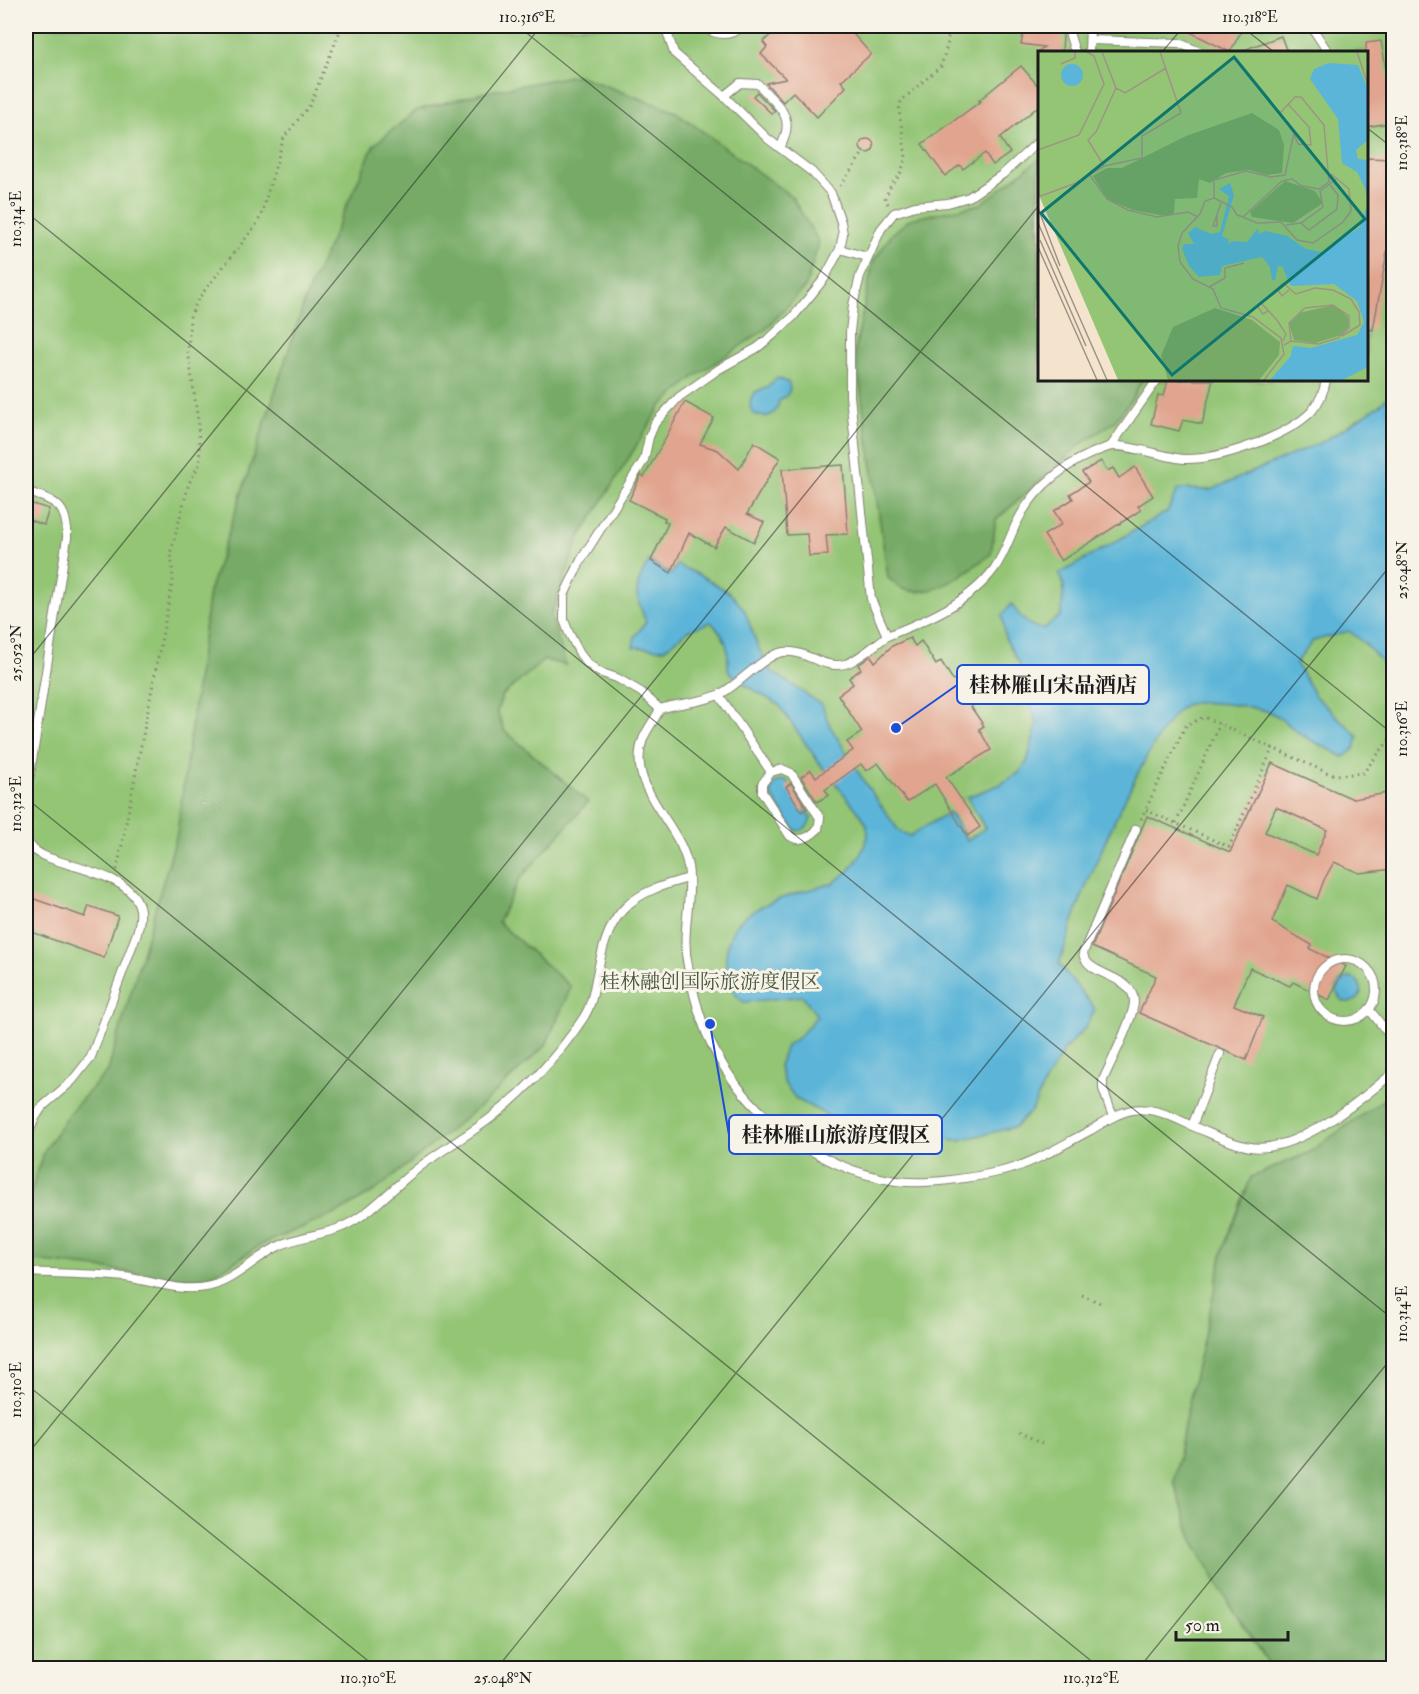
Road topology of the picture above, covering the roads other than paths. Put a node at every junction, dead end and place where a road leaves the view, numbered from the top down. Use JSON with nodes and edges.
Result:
{"nodes":[{"id":1,"x":665,"y":26,"type":"edge"},
{"id":2,"x":697,"y":26,"type":"edge"},
{"id":3,"x":743,"y":26,"type":"edge"},
{"id":4,"x":1067,"y":26,"type":"edge"},
{"id":5,"x":1090,"y":26,"type":"edge"},
{"id":6,"x":1311,"y":26,"type":"edge"},
{"id":7,"x":1091,"y":40,"type":"junction"},
{"id":8,"x":1075,"y":51,"type":"edge"},
{"id":9,"x":1089,"y":51,"type":"edge"},
{"id":10,"x":1198,"y":51,"type":"edge"},
{"id":11,"x":1327,"y":51,"type":"edge"},
{"id":12,"x":724,"y":96,"type":"junction"},
{"id":13,"x":1038,"y":142,"type":"edge"},
{"id":14,"x":780,"y":148,"type":"junction"},
{"id":15,"x":840,"y":249,"type":"junction"},
{"id":16,"x":867,"y":257,"type":"junction"},
{"id":17,"x":1156,"y":381,"type":"edge"},
{"id":18,"x":1326,"y":381,"type":"edge"},
{"id":19,"x":1112,"y":446,"type":"junction"},
{"id":20,"x":26,"y":491,"type":"edge"},
{"id":21,"x":887,"y":636,"type":"junction"},
{"id":22,"x":719,"y":695,"type":"junction"},
{"id":23,"x":660,"y":709,"type":"junction"},
{"id":24,"x":771,"y":772,"type":"junction"},
{"id":25,"x":26,"y":799,"type":"edge"},
{"id":26,"x":1136,"y":829,"type":"road end"},
{"id":27,"x":26,"y":840,"type":"edge"},
{"id":28,"x":689,"y":878,"type":"junction"},
{"id":29,"x":1369,"y":1009,"type":"junction"},
{"id":30,"x":1394,"y":1041,"type":"edge"},
{"id":31,"x":1220,"y":1054,"type":"dead end"},
{"id":32,"x":1394,"y":1072,"type":"edge"},
{"id":33,"x":1113,"y":1117,"type":"junction"},
{"id":34,"x":1192,"y":1126,"type":"junction"},
{"id":35,"x":26,"y":1139,"type":"edge"},
{"id":36,"x":26,"y":1272,"type":"edge"}],
"edges":[{"from":1,"to":12,"type":"lane"},
{"from":2,"to":3,"type":"lane"},
{"from":4,"to":8,"type":"lane"},
{"from":5,"to":7,"type":"lane"},
{"from":6,"to":11,"type":"lane"},
{"from":7,"to":9,"type":"lane"},
{"from":7,"to":10,"type":"lane"},
{"from":12,"to":14,"type":"lane"},
{"from":12,"to":14,"type":"lane"},
{"from":13,"to":16,"type":"lane"},
{"from":14,"to":15,"type":"lane"},
{"from":15,"to":16,"type":"lane"},
{"from":15,"to":23,"type":"lane"},
{"from":16,"to":21,"type":"lane"},
{"from":17,"to":19,"type":"lane"},
{"from":18,"to":19,"type":"lane"},
{"from":19,"to":21,"type":"lane"},
{"from":20,"to":25,"type":"lane"},
{"from":21,"to":22,"type":"lane"},
{"from":22,"to":23,"type":"lane"},
{"from":22,"to":24,"type":"lane"},
{"from":23,"to":28,"type":"lane"},
{"from":24,"to":24,"type":"lane"},
{"from":26,"to":33,"type":"lane"},
{"from":27,"to":35,"type":"lane"},
{"from":28,"to":33,"type":"lane"},
{"from":28,"to":36,"type":"lane"},
{"from":29,"to":29,"type":"lane"},
{"from":29,"to":30,"type":"lane"},
{"from":31,"to":34,"type":"lane"},
{"from":32,"to":34,"type":"lane"},
{"from":33,"to":34,"type":"lane"}]}
